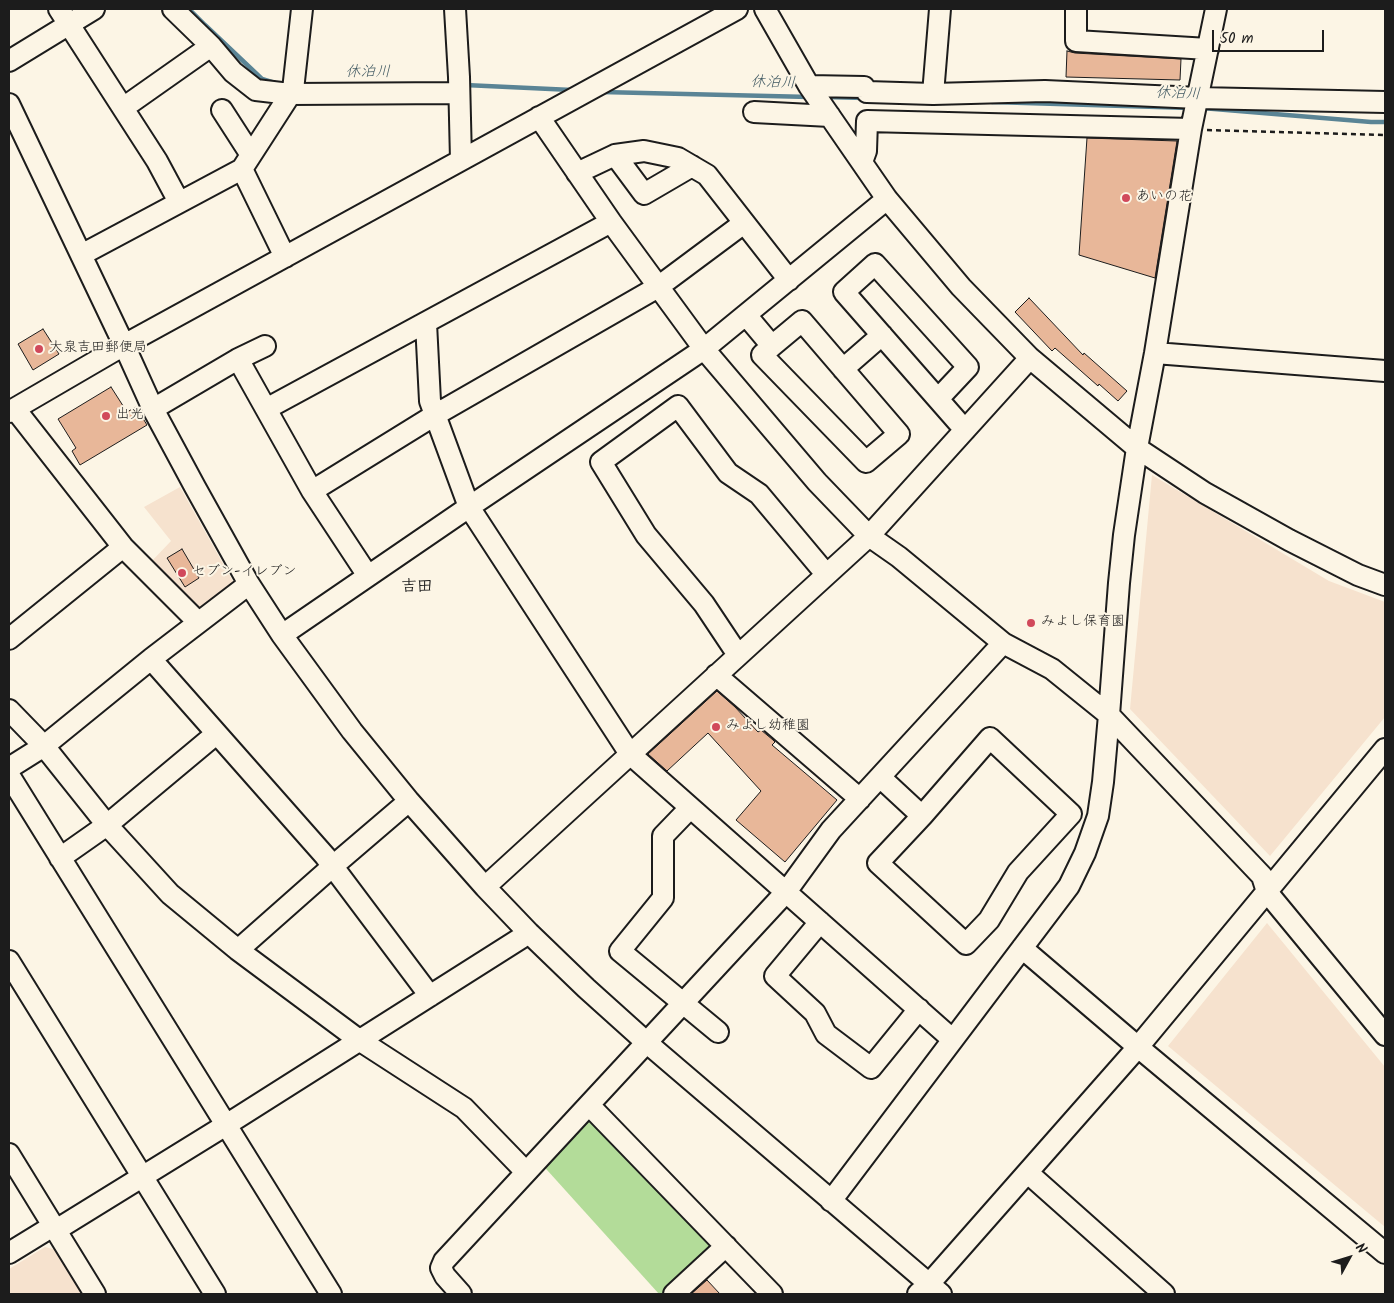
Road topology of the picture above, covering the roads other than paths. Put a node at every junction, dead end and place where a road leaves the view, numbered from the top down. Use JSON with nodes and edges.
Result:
{"nodes":[{"id":1,"x":94,"y":9,"type":"edge"},
{"id":2,"x":173,"y":9,"type":"edge"},
{"id":3,"x":302,"y":9,"type":"edge"},
{"id":4,"x":456,"y":9,"type":"edge"},
{"id":5,"x":737,"y":9,"type":"edge"},
{"id":6,"x":765,"y":9,"type":"edge"},
{"id":7,"x":940,"y":9,"type":"edge"},
{"id":8,"x":1076,"y":9,"type":"edge"},
{"id":9,"x":1216,"y":9,"type":"edge"},
{"id":10,"x":64,"y":16,"type":"edge"},
{"id":11,"x":211,"y":46,"type":"junction"},
{"id":12,"x":1208,"y":50,"type":"junction"},
{"id":13,"x":9,"y":61,"type":"edge"},
{"id":14,"x":293,"y":85,"type":"junction"},
{"id":15,"x":458,"y":85,"type":"junction"},
{"id":16,"x":812,"y":89,"type":"junction"},
{"id":17,"x":933,"y":94,"type":"junction"},
{"id":18,"x":1385,"y":102,"type":"edge"},
{"id":19,"x":9,"y":104,"type":"edge"},
{"id":20,"x":123,"y":108,"type":"junction"},
{"id":21,"x":222,"y":110,"type":"dead end"},
{"id":22,"x":754,"y":112,"type":"dead end"},
{"id":23,"x":828,"y":113,"type":"junction"},
{"id":24,"x":1194,"y":115,"type":"junction"},
{"id":25,"x":540,"y":117,"type":"junction"},
{"id":26,"x":615,"y":155,"type":"junction"},
{"id":27,"x":461,"y":160,"type":"junction"},
{"id":28,"x":246,"y":162,"type":"junction"},
{"id":29,"x":862,"y":162,"type":"junction"},
{"id":30,"x":692,"y":166,"type":"junction"},
{"id":31,"x":577,"y":172,"type":"junction"},
{"id":32,"x":887,"y":199,"type":"junction"},
{"id":33,"x":179,"y":202,"type":"junction"},
{"id":34,"x":611,"y":222,"type":"junction"},
{"id":35,"x":744,"y":222,"type":"junction"},
{"id":36,"x":81,"y":255,"type":"junction"},
{"id":37,"x":284,"y":257,"type":"junction"},
{"id":38,"x":789,"y":280,"type":"junction"},
{"id":39,"x":658,"y":287,"type":"junction"},
{"id":40,"x":746,"y":315,"type":"junction"},
{"id":41,"x":426,"y":323,"type":"junction"},
{"id":42,"x":882,"y":335,"type":"junction"},
{"id":43,"x":124,"y":345,"type":"junction"},
{"id":44,"x":265,"y":346,"type":"dead end"},
{"id":45,"x":772,"y":346,"type":"junction"},
{"id":46,"x":704,"y":350,"type":"junction"},
{"id":47,"x":1155,"y":353,"type":"junction"},
{"id":48,"x":1030,"y":358,"type":"junction"},
{"id":49,"x":238,"y":359,"type":"junction"},
{"id":50,"x":843,"y":369,"type":"junction"},
{"id":51,"x":1385,"y":371,"type":"edge"},
{"id":52,"x":938,"y":399,"type":"junction"},
{"id":53,"x":153,"y":409,"type":"junction"},
{"id":54,"x":266,"y":409,"type":"junction"},
{"id":55,"x":12,"y":410,"type":"edge"},
{"id":56,"x":436,"y":416,"type":"junction"},
{"id":57,"x":965,"y":430,"type":"junction"},
{"id":58,"x":1137,"y":448,"type":"junction"},
{"id":59,"x":312,"y":491,"type":"junction"},
{"id":60,"x":469,"y":507,"type":"junction"},
{"id":61,"x":868,"y":536,"type":"junction"},
{"id":62,"x":123,"y":547,"type":"junction"},
{"id":63,"x":826,"y":574,"type":"junction"},
{"id":64,"x":368,"y":576,"type":"junction"},
{"id":65,"x":249,"y":584,"type":"junction"},
{"id":66,"x":1385,"y":585,"type":"edge"},
{"id":67,"x":198,"y":622,"type":"junction"},
{"id":68,"x":282,"y":635,"type":"junction"},
{"id":69,"x":10,"y":636,"type":"edge"},
{"id":70,"x":1003,"y":643,"type":"junction"},
{"id":71,"x":738,"y":655,"type":"junction"},
{"id":72,"x":150,"y":659,"type":"junction"},
{"id":73,"x":716,"y":675,"type":"junction"},
{"id":74,"x":9,"y":710,"type":"edge"},
{"id":75,"x":1110,"y":715,"type":"junction"},
{"id":76,"x":216,"y":734,"type":"junction"},
{"id":77,"x":44,"y":746,"type":"junction"},
{"id":78,"x":1385,"y":748,"type":"edge"},
{"id":79,"x":630,"y":754,"type":"junction"},
{"id":80,"x":9,"y":768,"type":"edge"},
{"id":81,"x":9,"y":776,"type":"edge"},
{"id":82,"x":880,"y":776,"type":"junction"},
{"id":83,"x":860,"y":799,"type":"junction"},
{"id":84,"x":409,"y":801,"type":"junction"},
{"id":85,"x":690,"y":808,"type":"junction"},
{"id":86,"x":922,"y":816,"type":"junction"},
{"id":87,"x":107,"y":825,"type":"junction"},
{"id":88,"x":60,"y":858,"type":"junction"},
{"id":89,"x":333,"y":866,"type":"junction"},
{"id":90,"x":485,"y":887,"type":"junction"},
{"id":91,"x":786,"y":892,"type":"junction"},
{"id":92,"x":1267,"y":892,"type":"junction"},
{"id":93,"x":820,"y":922,"type":"junction"},
{"id":94,"x":529,"y":933,"type":"junction"},
{"id":95,"x":1022,"y":948,"type":"junction"},
{"id":96,"x":238,"y":950,"type":"junction"},
{"id":97,"x":9,"y":961,"type":"edge"},
{"id":98,"x":430,"y":996,"type":"junction"},
{"id":99,"x":682,"y":1004,"type":"junction"},
{"id":100,"x":919,"y":1009,"type":"junction"},
{"id":101,"x":718,"y":1032,"type":"dead end"},
{"id":102,"x":1385,"y":1035,"type":"edge"},
{"id":103,"x":952,"y":1039,"type":"junction"},
{"id":104,"x":359,"y":1040,"type":"junction"},
{"id":105,"x":646,"y":1042,"type":"junction"},
{"id":106,"x":1138,"y":1047,"type":"junction"},
{"id":107,"x":589,"y":1105,"type":"junction"},
{"id":108,"x":226,"y":1125,"type":"junction"},
{"id":109,"x":9,"y":1154,"type":"edge"},
{"id":110,"x":526,"y":1172,"type":"junction"},
{"id":111,"x":1028,"y":1173,"type":"junction"},
{"id":112,"x":142,"y":1176,"type":"junction"},
{"id":113,"x":832,"y":1201,"type":"junction"},
{"id":114,"x":54,"y":1228,"type":"junction"},
{"id":115,"x":726,"y":1246,"type":"junction"},
{"id":116,"x":9,"y":1253,"type":"edge"},
{"id":117,"x":1385,"y":1253,"type":"edge"},
{"id":118,"x":929,"y":1291,"type":"edge"},
{"id":119,"x":95,"y":1294,"type":"edge"},
{"id":120,"x":215,"y":1294,"type":"edge"},
{"id":121,"x":331,"y":1294,"type":"edge"},
{"id":122,"x":461,"y":1294,"type":"edge"},
{"id":123,"x":674,"y":1294,"type":"edge"},
{"id":124,"x":772,"y":1294,"type":"edge"},
{"id":125,"x":1164,"y":1294,"type":"edge"}],
"edges":[{"from":1,"to":10,"type":"street"},
{"from":2,"to":11,"type":"street"},
{"from":3,"to":14,"type":"street"},
{"from":4,"to":15,"type":"street"},
{"from":5,"to":25,"type":"street"},
{"from":6,"to":16,"type":"street"},
{"from":7,"to":17,"type":"street"},
{"from":8,"to":12,"type":"street"},
{"from":9,"to":12,"type":"street"},
{"from":10,"to":13,"type":"street"},
{"from":10,"to":20,"type":"street"},
{"from":11,"to":14,"type":"street"},
{"from":11,"to":20,"type":"street"},
{"from":12,"to":24,"type":"street"},
{"from":14,"to":15,"type":"street"},
{"from":14,"to":28,"type":"street"},
{"from":15,"to":27,"type":"street"},
{"from":16,"to":17,"type":"street"},
{"from":16,"to":23,"type":"street"},
{"from":17,"to":24,"type":"street"},
{"from":18,"to":24,"type":"street"},
{"from":19,"to":36,"type":"street"},
{"from":20,"to":33,"type":"street"},
{"from":21,"to":28,"type":"street"},
{"from":22,"to":23,"type":"street"},
{"from":23,"to":29,"type":"street"},
{"from":24,"to":29,"type":"street"},
{"from":24,"to":47,"type":"street"},
{"from":25,"to":27,"type":"street"},
{"from":25,"to":31,"type":"street"},
{"from":26,"to":30,"type":"street"},
{"from":26,"to":30,"type":"street"},
{"from":26,"to":31,"type":"street"},
{"from":27,"to":37,"type":"street"},
{"from":28,"to":33,"type":"street"},
{"from":28,"to":37,"type":"street"},
{"from":29,"to":32,"type":"street"},
{"from":30,"to":35,"type":"street"},
{"from":31,"to":34,"type":"street"},
{"from":32,"to":38,"type":"street"},
{"from":32,"to":48,"type":"street"},
{"from":33,"to":36,"type":"street"},
{"from":34,"to":39,"type":"street"},
{"from":34,"to":41,"type":"street"},
{"from":35,"to":38,"type":"street"},
{"from":35,"to":39,"type":"street"},
{"from":36,"to":43,"type":"street"},
{"from":37,"to":43,"type":"street"},
{"from":38,"to":40,"type":"street"},
{"from":39,"to":46,"type":"street"},
{"from":39,"to":56,"type":"street"},
{"from":40,"to":45,"type":"street"},
{"from":40,"to":46,"type":"street"},
{"from":41,"to":54,"type":"street"},
{"from":41,"to":56,"type":"street"},
{"from":42,"to":50,"type":"street"},
{"from":42,"to":52,"type":"street"},
{"from":42,"to":52,"type":"street"},
{"from":43,"to":53,"type":"street"},
{"from":43,"to":55,"type":"street"},
{"from":44,"to":49,"type":"street"},
{"from":45,"to":50,"type":"street"},
{"from":45,"to":50,"type":"street"},
{"from":46,"to":60,"type":"street"},
{"from":46,"to":61,"type":"street"},
{"from":47,"to":51,"type":"street"},
{"from":47,"to":58,"type":"street"},
{"from":48,"to":57,"type":"street"},
{"from":48,"to":58,"type":"street"},
{"from":49,"to":53,"type":"street"},
{"from":49,"to":54,"type":"street"},
{"from":52,"to":57,"type":"street"},
{"from":53,"to":65,"type":"street"},
{"from":54,"to":59,"type":"street"},
{"from":55,"to":62,"type":"street"},
{"from":56,"to":59,"type":"street"},
{"from":56,"to":60,"type":"street"},
{"from":57,"to":61,"type":"street"},
{"from":58,"to":66,"type":"street"},
{"from":58,"to":75,"type":"street"},
{"from":59,"to":64,"type":"street"},
{"from":60,"to":64,"type":"street"},
{"from":60,"to":79,"type":"street"},
{"from":61,"to":63,"type":"street"},
{"from":61,"to":70,"type":"street"},
{"from":62,"to":67,"type":"street"},
{"from":62,"to":69,"type":"street"},
{"from":63,"to":71,"type":"street"},
{"from":63,"to":71,"type":"street"},
{"from":64,"to":68,"type":"street"},
{"from":65,"to":67,"type":"street"},
{"from":65,"to":68,"type":"street"},
{"from":67,"to":72,"type":"street"},
{"from":68,"to":84,"type":"street"},
{"from":70,"to":75,"type":"street"},
{"from":70,"to":82,"type":"street"},
{"from":71,"to":73,"type":"street"},
{"from":72,"to":76,"type":"street"},
{"from":72,"to":77,"type":"street"},
{"from":73,"to":79,"type":"street"},
{"from":73,"to":83,"type":"street"},
{"from":74,"to":77,"type":"street"},
{"from":75,"to":92,"type":"street"},
{"from":75,"to":95,"type":"street"},
{"from":76,"to":87,"type":"street"},
{"from":76,"to":89,"type":"street"},
{"from":77,"to":80,"type":"street"},
{"from":77,"to":87,"type":"street"},
{"from":78,"to":92,"type":"street"},
{"from":79,"to":85,"type":"street"},
{"from":79,"to":90,"type":"street"},
{"from":81,"to":88,"type":"street"},
{"from":82,"to":83,"type":"street"},
{"from":82,"to":86,"type":"street"},
{"from":83,"to":91,"type":"street"},
{"from":84,"to":89,"type":"street"},
{"from":84,"to":90,"type":"street"},
{"from":85,"to":91,"type":"street"},
{"from":85,"to":99,"type":"street"},
{"from":86,"to":86,"type":"street"},
{"from":87,"to":88,"type":"street"},
{"from":87,"to":96,"type":"street"},
{"from":88,"to":108,"type":"street"},
{"from":89,"to":96,"type":"street"},
{"from":89,"to":98,"type":"street"},
{"from":90,"to":94,"type":"street"},
{"from":91,"to":93,"type":"street"},
{"from":91,"to":99,"type":"street"},
{"from":92,"to":102,"type":"street"},
{"from":92,"to":106,"type":"street"},
{"from":93,"to":100,"type":"street"},
{"from":93,"to":100,"type":"street"},
{"from":94,"to":98,"type":"street"},
{"from":94,"to":105,"type":"street"},
{"from":95,"to":103,"type":"street"},
{"from":95,"to":106,"type":"street"},
{"from":96,"to":104,"type":"street"},
{"from":97,"to":112,"type":"street"},
{"from":98,"to":104,"type":"street"},
{"from":99,"to":101,"type":"street"},
{"from":99,"to":105,"type":"street"},
{"from":100,"to":103,"type":"street"},
{"from":103,"to":113,"type":"street"},
{"from":104,"to":108,"type":"street"},
{"from":104,"to":110,"type":"street"},
{"from":105,"to":107,"type":"street"},
{"from":105,"to":113,"type":"street"},
{"from":106,"to":111,"type":"street"},
{"from":106,"to":117,"type":"street"},
{"from":107,"to":110,"type":"street"},
{"from":107,"to":115,"type":"street"},
{"from":108,"to":112,"type":"street"},
{"from":108,"to":121,"type":"street"},
{"from":109,"to":114,"type":"street"},
{"from":110,"to":122,"type":"street"},
{"from":111,"to":118,"type":"street"},
{"from":111,"to":125,"type":"street"},
{"from":112,"to":114,"type":"street"},
{"from":112,"to":120,"type":"street"},
{"from":113,"to":118,"type":"street"},
{"from":114,"to":116,"type":"street"},
{"from":114,"to":119,"type":"street"},
{"from":115,"to":123,"type":"street"},
{"from":115,"to":124,"type":"street"}]}
